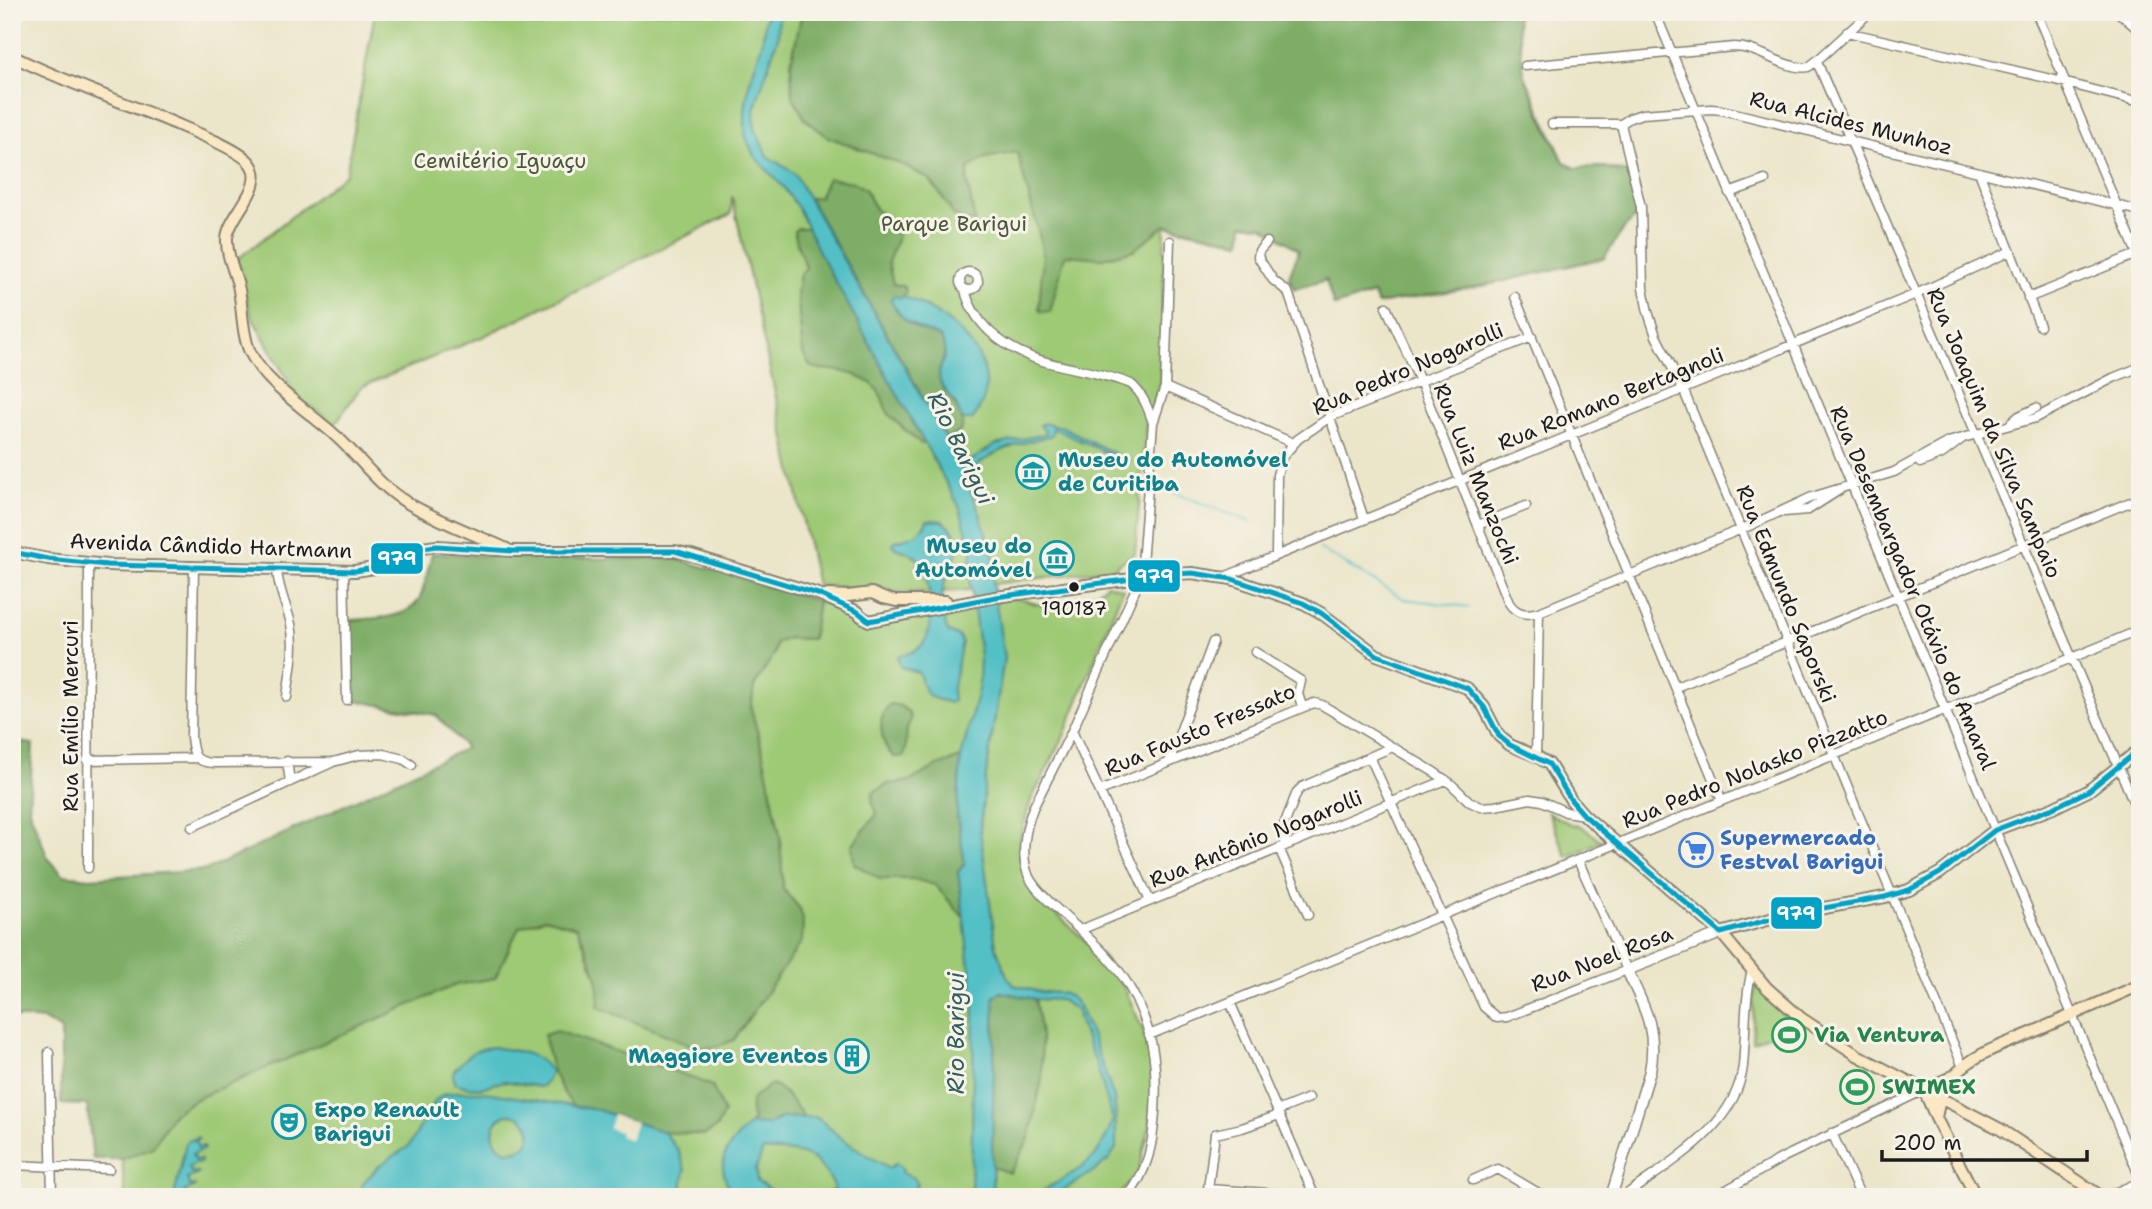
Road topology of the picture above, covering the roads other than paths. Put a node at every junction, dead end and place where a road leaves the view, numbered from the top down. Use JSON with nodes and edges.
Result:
{"nodes":[{"id":1,"x":1655,"y":12,"type":"edge"},
{"id":2,"x":1870,"y":12,"type":"edge"},
{"id":3,"x":2036,"y":12,"type":"edge"},
{"id":4,"x":2118,"y":12,"type":"edge"},
{"id":5,"x":2140,"y":31,"type":"edge"},
{"id":6,"x":1847,"y":33,"type":"junction"},
{"id":7,"x":1671,"y":54,"type":"junction"},
{"id":8,"x":12,"y":56,"type":"edge"},
{"id":9,"x":1817,"y":62,"type":"junction"},
{"id":10,"x":1525,"y":66,"type":"dead end"},
{"id":11,"x":2066,"y":84,"type":"junction"},
{"id":12,"x":2140,"y":102,"type":"edge"},
{"id":13,"x":1695,"y":110,"type":"junction"},
{"id":14,"x":1552,"y":124,"type":"dead end"},
{"id":15,"x":1620,"y":124,"type":"junction"},
{"id":16,"x":1851,"y":141,"type":"junction"},
{"id":17,"x":1979,"y":172,"type":"junction"},
{"id":18,"x":1765,"y":180,"type":"dead end"},
{"id":19,"x":1729,"y":193,"type":"junction"},
{"id":20,"x":2117,"y":205,"type":"junction"},
{"id":21,"x":2140,"y":211,"type":"edge"},
{"id":22,"x":1170,"y":241,"type":"dead end"},
{"id":23,"x":1267,"y":242,"type":"dead end"},
{"id":24,"x":2011,"y":251,"type":"junction"},
{"id":25,"x":2138,"y":257,"type":"edge"},
{"id":26,"x":965,"y":290,"type":"dead end"},
{"id":27,"x":1916,"y":294,"type":"junction"},
{"id":28,"x":1515,"y":297,"type":"dead end"},
{"id":29,"x":2028,"y":298,"type":"junction"},
{"id":30,"x":1386,"y":307,"type":"dead end"},
{"id":31,"x":2040,"y":326,"type":"dead end"},
{"id":32,"x":1532,"y":337,"type":"junction"},
{"id":33,"x":1792,"y":344,"type":"junction"},
{"id":34,"x":2140,"y":367,"type":"edge"},
{"id":35,"x":1420,"y":381,"type":"junction"},
{"id":36,"x":1165,"y":387,"type":"junction"},
{"id":37,"x":1683,"y":389,"type":"junction"},
{"id":38,"x":2036,"y":408,"type":"dead end"},
{"id":39,"x":1330,"y":417,"type":"junction"},
{"id":40,"x":1153,"y":423,"type":"junction"},
{"id":41,"x":2008,"y":425,"type":"junction"},
{"id":42,"x":1572,"y":434,"type":"junction"},
{"id":43,"x":1976,"y":434,"type":"junction"},
{"id":44,"x":1293,"y":443,"type":"junction"},
{"id":45,"x":1460,"y":480,"type":"junction"},
{"id":46,"x":1847,"y":486,"type":"junction"},
{"id":47,"x":2140,"y":498,"type":"edge"},
{"id":48,"x":1527,"y":506,"type":"dead end"},
{"id":49,"x":1364,"y":519,"type":"junction"},
{"id":50,"x":1478,"y":525,"type":"junction"},
{"id":51,"x":1741,"y":530,"type":"junction"},
{"id":52,"x":2024,"y":546,"type":"junction"},
{"id":53,"x":513,"y":551,"type":"junction"},
{"id":54,"x":12,"y":552,"type":"edge"},
{"id":55,"x":1276,"y":555,"type":"junction"},
{"id":56,"x":89,"y":564,"type":"junction"},
{"id":57,"x":194,"y":568,"type":"junction"},
{"id":58,"x":277,"y":570,"type":"junction"},
{"id":59,"x":344,"y":571,"type":"junction"},
{"id":60,"x":1629,"y":575,"type":"junction"},
{"id":61,"x":1223,"y":577,"type":"junction"},
{"id":62,"x":1141,"y":578,"type":"junction"},
{"id":63,"x":818,"y":594,"type":"junction"},
{"id":64,"x":864,"y":595,"type":"junction"},
{"id":65,"x":1898,"y":597,"type":"junction"},
{"id":66,"x":883,"y":598,"type":"junction"},
{"id":67,"x":923,"y":606,"type":"junction"},
{"id":68,"x":858,"y":612,"type":"junction"},
{"id":69,"x":1539,"y":612,"type":"junction"},
{"id":70,"x":878,"y":619,"type":"junction"},
{"id":71,"x":2140,"y":630,"type":"edge"},
{"id":72,"x":1213,"y":642,"type":"dead end"},
{"id":73,"x":1787,"y":642,"type":"junction"},
{"id":74,"x":1255,"y":652,"type":"dead end"},
{"id":75,"x":2072,"y":658,"type":"junction"},
{"id":76,"x":1676,"y":687,"type":"junction"},
{"id":77,"x":287,"y":697,"type":"dead end"},
{"id":78,"x":347,"y":700,"type":"dead end"},
{"id":79,"x":1302,"y":706,"type":"junction"},
{"id":80,"x":1945,"y":710,"type":"junction"},
{"id":81,"x":1072,"y":731,"type":"junction"},
{"id":82,"x":1392,"y":747,"type":"junction"},
{"id":83,"x":2140,"y":749,"type":"edge"},
{"id":84,"x":1834,"y":755,"type":"junction"},
{"id":85,"x":1536,"y":756,"type":"junction"},
{"id":86,"x":1370,"y":757,"type":"junction"},
{"id":87,"x":196,"y":758,"type":"junction"},
{"id":88,"x":87,"y":760,"type":"junction"},
{"id":89,"x":287,"y":761,"type":"junction"},
{"id":90,"x":334,"y":762,"type":"junction"},
{"id":91,"x":1169,"y":762,"type":"junction"},
{"id":92,"x":412,"y":765,"type":"dead end"},
{"id":93,"x":2119,"y":768,"type":"junction"},
{"id":94,"x":1446,"y":780,"type":"junction"},
{"id":95,"x":290,"y":782,"type":"junction"},
{"id":96,"x":1100,"y":791,"type":"junction"},
{"id":97,"x":1722,"y":801,"type":"junction"},
{"id":98,"x":1391,"y":802,"type":"junction"},
{"id":99,"x":1584,"y":815,"type":"junction"},
{"id":100,"x":2140,"y":817,"type":"edge"},
{"id":101,"x":192,"y":827,"type":"dead end"},
{"id":102,"x":1995,"y":830,"type":"junction"},
{"id":103,"x":1617,"y":844,"type":"junction"},
{"id":104,"x":1282,"y":847,"type":"junction"},
{"id":105,"x":1578,"y":860,"type":"junction"},
{"id":106,"x":88,"y":868,"type":"dead end"},
{"id":107,"x":1892,"y":896,"type":"junction"},
{"id":108,"x":1150,"y":901,"type":"junction"},
{"id":109,"x":1308,"y":915,"type":"dead end"},
{"id":110,"x":1443,"y":915,"type":"junction"},
{"id":111,"x":1080,"y":930,"type":"junction"},
{"id":112,"x":1721,"y":933,"type":"junction"},
{"id":113,"x":1627,"y":970,"type":"junction"},
{"id":114,"x":1752,"y":970,"type":"junction"},
{"id":115,"x":2140,"y":985,"type":"edge"},
{"id":116,"x":1230,"y":1002,"type":"junction"},
{"id":117,"x":2072,"y":1015,"type":"junction"},
{"id":118,"x":1149,"y":1035,"type":"junction"},
{"id":119,"x":49,"y":1052,"type":"dead end"},
{"id":120,"x":1959,"y":1071,"type":"junction"},
{"id":121,"x":1924,"y":1090,"type":"junction"},
{"id":122,"x":1309,"y":1098,"type":"dead end"},
{"id":123,"x":1941,"y":1098,"type":"junction"},
{"id":124,"x":1278,"y":1113,"type":"junction"},
{"id":125,"x":1936,"y":1118,"type":"junction"},
{"id":126,"x":1832,"y":1133,"type":"junction"},
{"id":127,"x":12,"y":1165,"type":"edge"},
{"id":128,"x":51,"y":1166,"type":"junction"},
{"id":129,"x":109,"y":1168,"type":"dead end"},
{"id":130,"x":1473,"y":1180,"type":"dead end"},
{"id":131,"x":2140,"y":1180,"type":"edge"},
{"id":132,"x":1726,"y":1194,"type":"edge"},
{"id":133,"x":1314,"y":1196,"type":"edge"},
{"id":134,"x":52,"y":1197,"type":"edge"},
{"id":135,"x":1127,"y":1197,"type":"edge"},
{"id":136,"x":1331,"y":1197,"type":"edge"},
{"id":137,"x":1545,"y":1197,"type":"edge"},
{"id":138,"x":1580,"y":1197,"type":"edge"},
{"id":139,"x":1609,"y":1197,"type":"edge"},
{"id":140,"x":1623,"y":1197,"type":"edge"},
{"id":141,"x":1714,"y":1197,"type":"edge"},
{"id":142,"x":1861,"y":1197,"type":"edge"},
{"id":143,"x":1976,"y":1197,"type":"edge"},
{"id":144,"x":2103,"y":1197,"type":"edge"}],
"edges":[{"from":1,"to":7,"type":"street","name":"Rua Desembargador Otávio do Amaral"},
{"from":2,"to":6,"type":"street"},
{"from":3,"to":11,"type":"street"},
{"from":4,"to":5,"type":"street"},
{"from":6,"to":9,"type":"street"},
{"from":6,"to":11,"type":"street"},
{"from":7,"to":9,"type":"street"},
{"from":7,"to":10,"type":"street"},
{"from":7,"to":13,"type":"street","name":"Rua Desembargador Otávio do Amaral"},
{"from":8,"to":53,"type":"main road"},
{"from":9,"to":16,"type":"street","name":"Rua Joaquim da Silva Sampaio"},
{"from":11,"to":12,"type":"street"},
{"from":11,"to":20,"type":"street"},
{"from":13,"to":15,"type":"street","name":"Rua Alcides Munhoz"},
{"from":13,"to":16,"type":"street","name":"Rua Alcides Munhoz"},
{"from":13,"to":19,"type":"street","name":"Rua Desembargador Otávio do Amaral"},
{"from":14,"to":15,"type":"street","name":"Rua Alcides Munhoz"},
{"from":15,"to":37,"type":"street","name":"Rua Edmundo Saporski"},
{"from":16,"to":17,"type":"street","name":"Rua Alcides Munhoz"},
{"from":16,"to":27,"type":"street","name":"Rua Joaquim da Silva Sampaio"},
{"from":17,"to":20,"type":"street","name":"Rua Alcides Munhoz"},
{"from":17,"to":24,"type":"street"},
{"from":18,"to":19,"type":"street"},
{"from":19,"to":33,"type":"street","name":"Rua Desembargador Otávio do Amaral"},
{"from":20,"to":21,"type":"street","name":"Rua Alcides Munhoz"},
{"from":20,"to":25,"type":"street"},
{"from":22,"to":36,"type":"street"},
{"from":23,"to":39,"type":"street"},
{"from":24,"to":27,"type":"street","name":"Rua Romano Bertagnoli"},
{"from":24,"to":29,"type":"street"},
{"from":25,"to":29,"type":"street"},
{"from":26,"to":40,"type":"street"},
{"from":27,"to":33,"type":"street","name":"Rua Romano Bertagnoli"},
{"from":27,"to":43,"type":"street","name":"Rua Joaquim da Silva Sampaio"},
{"from":28,"to":32,"type":"street"},
{"from":29,"to":31,"type":"street"},
{"from":30,"to":35,"type":"street","name":"Rua Luiz Manzochi"},
{"from":32,"to":35,"type":"street","name":"Rua Pedro Nogarolli"},
{"from":32,"to":42,"type":"street"},
{"from":33,"to":37,"type":"street","name":"Rua Romano Bertagnoli"},
{"from":33,"to":46,"type":"street","name":"Rua Desembargador Otávio do Amaral"},
{"from":34,"to":41,"type":"street"},
{"from":35,"to":39,"type":"street","name":"Rua Pedro Nogarolli"},
{"from":35,"to":45,"type":"street","name":"Rua Luiz Manzochi"},
{"from":36,"to":40,"type":"street"},
{"from":36,"to":44,"type":"street"},
{"from":37,"to":42,"type":"street","name":"Rua Romano Bertagnoli"},
{"from":37,"to":51,"type":"street","name":"Rua Edmundo Saporski"},
{"from":38,"to":41,"type":"street"},
{"from":39,"to":44,"type":"street","name":"Rua Pedro Nogarolli"},
{"from":39,"to":49,"type":"street"},
{"from":40,"to":62,"type":"street"},
{"from":41,"to":43,"type":"street"},
{"from":42,"to":45,"type":"street","name":"Rua Romano Bertagnoli"},
{"from":42,"to":60,"type":"street"},
{"from":43,"to":46,"type":"street"},
{"from":43,"to":52,"type":"street","name":"Rua Joaquim da Silva Sampaio"},
{"from":44,"to":55,"type":"street","name":"Rua Pedro Nogarolli"},
{"from":45,"to":49,"type":"street","name":"Rua Romano Bertagnoli"},
{"from":45,"to":50,"type":"street","name":"Rua Luiz Manzochi"},
{"from":46,"to":51,"type":"street"},
{"from":46,"to":65,"type":"street","name":"Rua Desembargador Otávio do Amaral"},
{"from":47,"to":52,"type":"street"},
{"from":48,"to":50,"type":"street"},
{"from":49,"to":55,"type":"street","name":"Rua Romano Bertagnoli"},
{"from":50,"to":69,"type":"street","name":"Rua Luiz Manzochi"},
{"from":51,"to":60,"type":"street"},
{"from":51,"to":73,"type":"street","name":"Rua Edmundo Saporski"},
{"from":52,"to":65,"type":"street"},
{"from":52,"to":75,"type":"street","name":"Rua Joaquim da Silva Sampaio"},
{"from":53,"to":59,"type":"main road","name":"Avenida Cândido Hartmann"},
{"from":53,"to":63,"type":"main road","name":"Avenida Cândido Hartmann"},
{"from":54,"to":56,"type":"main road","name":"Avenida Cândido Hartmann"},
{"from":55,"to":61,"type":"street","name":"Rua Romano Bertagnoli"},
{"from":56,"to":57,"type":"main road","name":"Avenida Cândido Hartmann"},
{"from":56,"to":88,"type":"street","name":"Rua Emílio Mercuri"},
{"from":57,"to":58,"type":"main road","name":"Avenida Cândido Hartmann"},
{"from":57,"to":87,"type":"street"},
{"from":58,"to":59,"type":"main road","name":"Avenida Cândido Hartmann"},
{"from":58,"to":77,"type":"street"},
{"from":59,"to":78,"type":"street"},
{"from":60,"to":69,"type":"street"},
{"from":60,"to":76,"type":"street"},
{"from":61,"to":62,"type":"main road"},
{"from":61,"to":85,"type":"main road"},
{"from":62,"to":67,"type":"main road"},
{"from":62,"to":81,"type":"street"},
{"from":63,"to":64,"type":"main road","name":"Avenida Cândido Hartmann"},
{"from":63,"to":68,"type":"main road","name":"Avenida Cândido Hartmann"},
{"from":64,"to":66,"type":"main road"},
{"from":64,"to":68,"type":"main road"},
{"from":65,"to":73,"type":"street"},
{"from":65,"to":80,"type":"street","name":"Rua Desembargador Otávio do Amaral"},
{"from":66,"to":67,"type":"main road"},
{"from":66,"to":70,"type":"main road"},
{"from":67,"to":70,"type":"main road"},
{"from":68,"to":70,"type":"main road"},
{"from":69,"to":85,"type":"street"},
{"from":71,"to":75,"type":"street","name":"Rua Pedro Nolasko Pizzatto"},
{"from":72,"to":91,"type":"street"},
{"from":73,"to":76,"type":"street"},
{"from":73,"to":84,"type":"street","name":"Rua Edmundo Saporski"},
{"from":74,"to":79,"type":"street"},
{"from":75,"to":80,"type":"street","name":"Rua Pedro Nolasko Pizzatto"},
{"from":75,"to":93,"type":"street","name":"Rua Joaquim da Silva Sampaio"},
{"from":76,"to":97,"type":"street"},
{"from":79,"to":82,"type":"street","name":"Rua Fausto Fressato"},
{"from":79,"to":91,"type":"street","name":"Rua Fausto Fressato"},
{"from":80,"to":84,"type":"street","name":"Rua Pedro Nolasko Pizzatto"},
{"from":80,"to":102,"type":"street","name":"Rua Desembargador Otávio do Amaral"},
{"from":81,"to":96,"type":"street"},
{"from":81,"to":111,"type":"street"},
{"from":82,"to":86,"type":"street"},
{"from":82,"to":94,"type":"street"},
{"from":83,"to":93,"type":"main road"},
{"from":84,"to":97,"type":"street","name":"Rua Pedro Nolasko Pizzatto"},
{"from":84,"to":107,"type":"street","name":"Rua Edmundo Saporski"},
{"from":85,"to":99,"type":"main road"},
{"from":86,"to":98,"type":"street"},
{"from":86,"to":104,"type":"street"},
{"from":87,"to":88,"type":"street"},
{"from":87,"to":89,"type":"street"},
{"from":88,"to":106,"type":"street","name":"Rua Emílio Mercuri"},
{"from":89,"to":90,"type":"street"},
{"from":89,"to":95,"type":"street"},
{"from":90,"to":92,"type":"street"},
{"from":90,"to":95,"type":"street"},
{"from":91,"to":96,"type":"street","name":"Rua Fausto Fressato"},
{"from":93,"to":100,"type":"street","name":"Rua Joaquim da Silva Sampaio"},
{"from":93,"to":102,"type":"main road"},
{"from":94,"to":98,"type":"street","name":"Rua Antônio Nogarolli"},
{"from":94,"to":99,"type":"street"},
{"from":95,"to":101,"type":"street"},
{"from":96,"to":108,"type":"street"},
{"from":97,"to":103,"type":"street","name":"Rua Pedro Nolasko Pizzatto"},
{"from":98,"to":104,"type":"street","name":"Rua Antônio Nogarolli"},
{"from":98,"to":110,"type":"street"},
{"from":99,"to":103,"type":"main road"},
{"from":102,"to":107,"type":"main road"},
{"from":102,"to":117,"type":"street","name":"Rua Desembargador Otávio do Amaral"},
{"from":103,"to":105,"type":"street","name":"Rua Pedro Nolasko Pizzatto"},
{"from":103,"to":112,"type":"main road"},
{"from":104,"to":108,"type":"street","name":"Rua Antônio Nogarolli"},
{"from":104,"to":109,"type":"street"},
{"from":105,"to":110,"type":"street","name":"Rua Pedro Nolasko Pizzatto"},
{"from":105,"to":113,"type":"street"},
{"from":107,"to":112,"type":"main road"},
{"from":107,"to":120,"type":"street","name":"Rua Edmundo Saporski"},
{"from":108,"to":111,"type":"street","name":"Rua Antônio Nogarolli"},
{"from":110,"to":113,"type":"street","name":"Rua Noel Rosa"},
{"from":110,"to":116,"type":"street","name":"Rua Pedro Nolasko Pizzatto"},
{"from":111,"to":118,"type":"street"},
{"from":112,"to":113,"type":"street","name":"Rua Noel Rosa"},
{"from":112,"to":114,"type":"main road"},
{"from":113,"to":139,"type":"street"},
{"from":114,"to":121,"type":"main road"},
{"from":114,"to":140,"type":"street"},
{"from":115,"to":117,"type":"main road"},
{"from":116,"to":118,"type":"street","name":"Rua Pedro Nolasko Pizzatto"},
{"from":116,"to":124,"type":"street"},
{"from":117,"to":120,"type":"main road"},
{"from":117,"to":131,"type":"street","name":"Rua Desembargador Otávio do Amaral"},
{"from":118,"to":135,"type":"street"},
{"from":119,"to":128,"type":"street"},
{"from":120,"to":121,"type":"main road"},
{"from":120,"to":123,"type":"main road"},
{"from":121,"to":123,"type":"main road"},
{"from":121,"to":125,"type":"main road"},
{"from":121,"to":126,"type":"street"},
{"from":122,"to":124,"type":"street"},
{"from":123,"to":125,"type":"main road"},
{"from":123,"to":144,"type":"main road"},
{"from":124,"to":133,"type":"street"},
{"from":124,"to":133,"type":"street"},
{"from":125,"to":143,"type":"main road"},
{"from":126,"to":132,"type":"street"},
{"from":126,"to":142,"type":"street"},
{"from":127,"to":128,"type":"street"},
{"from":128,"to":129,"type":"street"},
{"from":128,"to":134,"type":"street"},
{"from":130,"to":137,"type":"street"},
{"from":131,"to":144,"type":"street"},
{"from":132,"to":141,"type":"street"},
{"from":133,"to":136,"type":"street"},
{"from":138,"to":139,"type":"street"}]}
